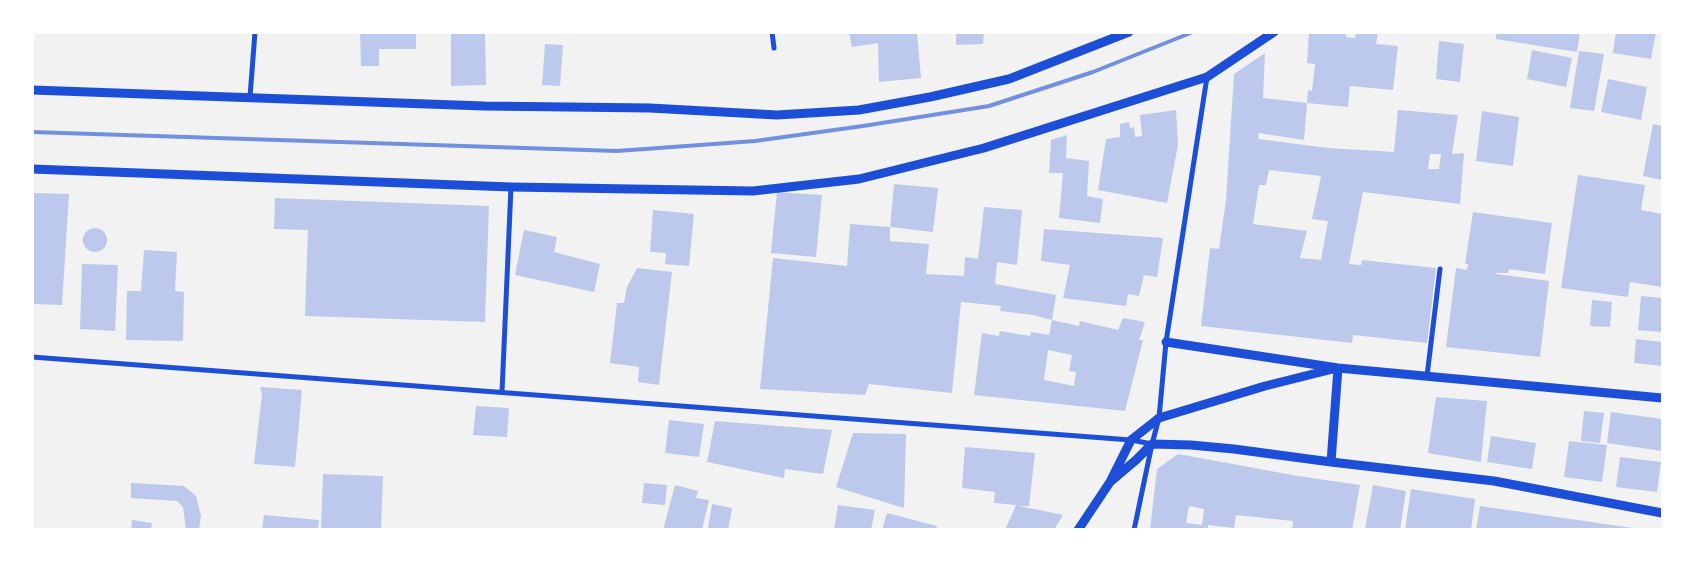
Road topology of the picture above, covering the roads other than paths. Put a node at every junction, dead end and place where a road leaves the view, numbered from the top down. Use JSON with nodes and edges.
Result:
{"nodes":[{"id":1,"x":255,"y":32,"type":"edge"},
{"id":2,"x":772,"y":32,"type":"edge"},
{"id":3,"x":1129,"y":32,"type":"edge"},
{"id":4,"x":1274,"y":32,"type":"edge"},
{"id":5,"x":774,"y":48,"type":"dead end"},
{"id":6,"x":1207,"y":77,"type":"junction"},
{"id":7,"x":32,"y":90,"type":"edge"},
{"id":8,"x":250,"y":97,"type":"junction"},
{"id":9,"x":32,"y":169,"type":"edge"},
{"id":10,"x":511,"y":187,"type":"junction"},
{"id":11,"x":1440,"y":269,"type":"dead end"},
{"id":12,"x":1166,"y":342,"type":"junction"},
{"id":13,"x":32,"y":357,"type":"edge"},
{"id":14,"x":1338,"y":368,"type":"junction"},
{"id":15,"x":1426,"y":376,"type":"junction"},
{"id":16,"x":502,"y":392,"type":"junction"},
{"id":17,"x":1662,"y":398,"type":"edge"},
{"id":18,"x":1159,"y":418,"type":"junction"},
{"id":19,"x":1131,"y":440,"type":"junction"},
{"id":20,"x":1152,"y":444,"type":"junction"},
{"id":21,"x":1331,"y":462,"type":"junction"},
{"id":22,"x":1110,"y":482,"type":"junction"},
{"id":23,"x":1662,"y":513,"type":"edge"},
{"id":24,"x":1078,"y":530,"type":"edge"},
{"id":25,"x":1134,"y":530,"type":"edge"}],
"edges":[{"from":1,"to":8,"type":"street"},
{"from":2,"to":5,"type":"street"},
{"from":3,"to":8,"type":"street"},
{"from":4,"to":6,"type":"street"},
{"from":6,"to":10,"type":"street"},
{"from":6,"to":12,"type":"street"},
{"from":7,"to":8,"type":"street"},
{"from":9,"to":10,"type":"street"},
{"from":10,"to":16,"type":"street"},
{"from":11,"to":15,"type":"street"},
{"from":12,"to":14,"type":"street"},
{"from":12,"to":18,"type":"street"},
{"from":13,"to":16,"type":"street"},
{"from":14,"to":15,"type":"street"},
{"from":14,"to":18,"type":"street"},
{"from":14,"to":21,"type":"street"},
{"from":15,"to":17,"type":"street"},
{"from":16,"to":19,"type":"street"},
{"from":18,"to":19,"type":"street"},
{"from":18,"to":20,"type":"street"},
{"from":19,"to":20,"type":"street"},
{"from":19,"to":22,"type":"street"},
{"from":20,"to":21,"type":"street"},
{"from":20,"to":22,"type":"street"},
{"from":20,"to":25,"type":"street"},
{"from":21,"to":23,"type":"street"},
{"from":22,"to":24,"type":"street"}]}
